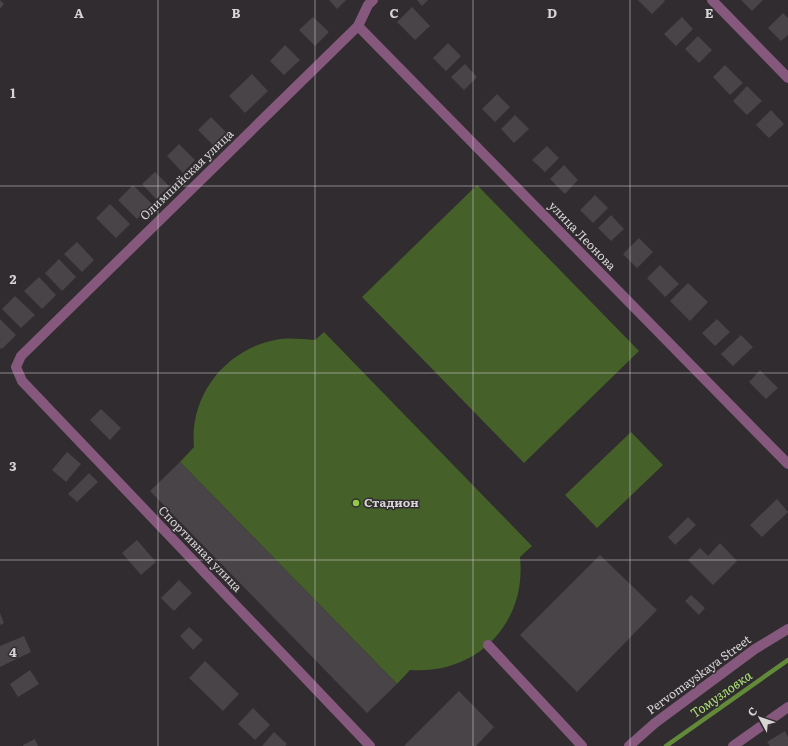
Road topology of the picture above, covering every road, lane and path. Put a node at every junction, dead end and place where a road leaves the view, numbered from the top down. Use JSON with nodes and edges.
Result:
{"nodes":[{"id":1,"x":373,"y":0,"type":"edge"},
{"id":2,"x":712,"y":0,"type":"edge"},
{"id":3,"x":358,"y":26,"type":"junction"},
{"id":4,"x":788,"y":78,"type":"edge"},
{"id":5,"x":16,"y":367,"type":"joint"},
{"id":6,"x":788,"y":464,"type":"edge"},
{"id":7,"x":788,"y":629,"type":"edge"},
{"id":8,"x":488,"y":645,"type":"dead end"},
{"id":9,"x":788,"y":707,"type":"edge"},
{"id":10,"x":370,"y":746,"type":"edge"},
{"id":11,"x":582,"y":746,"type":"edge"},
{"id":12,"x":629,"y":746,"type":"edge"},
{"id":13,"x":733,"y":746,"type":"edge"}],
"edges":[{"from":1,"to":3,"type":"street","name":"Олимпийская улица"},
{"from":2,"to":4,"type":"street"},
{"from":3,"to":5,"type":"street","name":"Олимпийская улица"},
{"from":3,"to":6,"type":"street","name":"улица Леонова"},
{"from":5,"to":10,"type":"street","name":"Спортивная улица"},
{"from":7,"to":12,"type":"street","name":"Pervomayskaya Street"},
{"from":8,"to":11,"type":"street"},
{"from":9,"to":13,"type":"street"}]}
